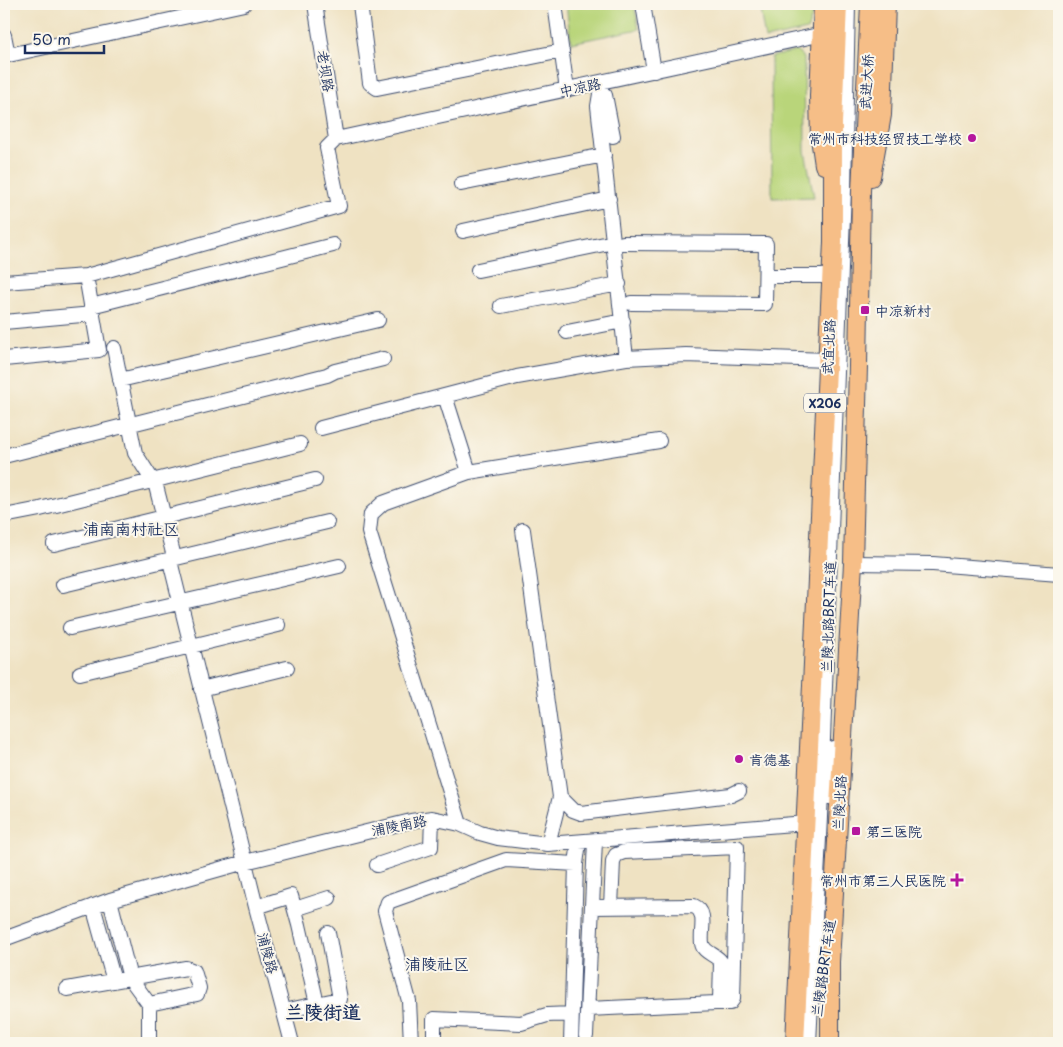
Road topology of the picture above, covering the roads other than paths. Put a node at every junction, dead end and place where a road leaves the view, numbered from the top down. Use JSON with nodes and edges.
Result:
{"nodes":[{"id":1,"x":244,"y":4,"type":"edge"},
{"id":2,"x":315,"y":4,"type":"edge"},
{"id":3,"x":360,"y":4,"type":"edge"},
{"id":4,"x":555,"y":4,"type":"edge"},
{"id":5,"x":643,"y":4,"type":"edge"},
{"id":6,"x":823,"y":4,"type":"edge"},
{"id":7,"x":838,"y":4,"type":"edge"},
{"id":8,"x":848,"y":4,"type":"edge"},
{"id":9,"x":862,"y":4,"type":"edge"},
{"id":10,"x":870,"y":4,"type":"edge"},
{"id":11,"x":886,"y":4,"type":"edge"},
{"id":12,"x":823,"y":34,"type":"junction"},
{"id":13,"x":4,"y":35,"type":"edge"},
{"id":14,"x":562,"y":50,"type":"junction"},
{"id":15,"x":6,"y":56,"type":"edge"},
{"id":16,"x":654,"y":71,"type":"junction"},
{"id":17,"x":602,"y":82,"type":"junction"},
{"id":18,"x":567,"y":90,"type":"junction"},
{"id":19,"x":614,"y":136,"type":"dead end"},
{"id":20,"x":336,"y":139,"type":"junction"},
{"id":21,"x":604,"y":155,"type":"junction"},
{"id":22,"x":461,"y":184,"type":"dead end"},
{"id":23,"x":848,"y":190,"type":"junction"},
{"id":24,"x":609,"y":200,"type":"junction"},
{"id":25,"x":463,"y":231,"type":"dead end"},
{"id":26,"x":859,"y":241,"type":"junction"},
{"id":27,"x":833,"y":242,"type":"junction"},
{"id":28,"x":618,"y":243,"type":"junction"},
{"id":29,"x":333,"y":245,"type":"dead end"},
{"id":30,"x":478,"y":270,"type":"dead end"},
{"id":31,"x":86,"y":276,"type":"junction"},
{"id":32,"x":766,"y":276,"type":"junction"},
{"id":33,"x":831,"y":276,"type":"junction"},
{"id":34,"x":4,"y":282,"type":"edge"},
{"id":35,"x":619,"y":284,"type":"junction"},
{"id":36,"x":631,"y":303,"type":"dead end"},
{"id":37,"x":501,"y":306,"type":"dead end"},
{"id":38,"x":92,"y":310,"type":"junction"},
{"id":39,"x":378,"y":320,"type":"dead end"},
{"id":40,"x":623,"y":321,"type":"junction"},
{"id":41,"x":4,"y":322,"type":"edge"},
{"id":42,"x":568,"y":332,"type":"dead end"},
{"id":43,"x":114,"y":348,"type":"dead end"},
{"id":44,"x":626,"y":358,"type":"junction"},
{"id":45,"x":4,"y":359,"type":"edge"},
{"id":46,"x":383,"y":359,"type":"dead end"},
{"id":47,"x":827,"y":360,"type":"junction"},
{"id":48,"x":120,"y":380,"type":"junction"},
{"id":49,"x":445,"y":396,"type":"junction"},
{"id":50,"x":129,"y":423,"type":"junction"},
{"id":51,"x":321,"y":428,"type":"dead end"},
{"id":52,"x":659,"y":441,"type":"dead end"},
{"id":53,"x":300,"y":444,"type":"dead end"},
{"id":54,"x":4,"y":456,"type":"edge"},
{"id":55,"x":469,"y":472,"type":"junction"},
{"id":56,"x":153,"y":480,"type":"junction"},
{"id":57,"x":316,"y":480,"type":"dead end"},
{"id":58,"x":4,"y":516,"type":"edge"},
{"id":59,"x":164,"y":517,"type":"junction"},
{"id":60,"x":327,"y":522,"type":"dead end"},
{"id":61,"x":523,"y":530,"type":"dead end"},
{"id":62,"x":54,"y":544,"type":"dead end"},
{"id":63,"x":172,"y":559,"type":"junction"},
{"id":64,"x":853,"y":563,"type":"junction"},
{"id":65,"x":339,"y":566,"type":"dead end"},
{"id":66,"x":1059,"y":574,"type":"edge"},
{"id":67,"x":63,"y":585,"type":"dead end"},
{"id":68,"x":180,"y":603,"type":"junction"},
{"id":69,"x":278,"y":625,"type":"dead end"},
{"id":70,"x":70,"y":628,"type":"dead end"},
{"id":71,"x":190,"y":646,"type":"junction"},
{"id":72,"x":287,"y":668,"type":"dead end"},
{"id":73,"x":80,"y":673,"type":"dead end"},
{"id":74,"x":201,"y":688,"type":"junction"},
{"id":75,"x":833,"y":748,"type":"dead end"},
{"id":76,"x":739,"y":791,"type":"dead end"},
{"id":77,"x":560,"y":797,"type":"junction"},
{"id":78,"x":432,"y":818,"type":"junction"},
{"id":79,"x":460,"y":824,"type":"junction"},
{"id":80,"x":806,"y":824,"type":"junction"},
{"id":81,"x":595,"y":841,"type":"junction"},
{"id":82,"x":579,"y":842,"type":"junction"},
{"id":83,"x":548,"y":844,"type":"junction"},
{"id":84,"x":245,"y":862,"type":"junction"},
{"id":85,"x":576,"y":864,"type":"junction"},
{"id":86,"x":377,"y":865,"type":"dead end"},
{"id":87,"x":834,"y":894,"type":"junction"},
{"id":88,"x":329,"y":898,"type":"dead end"},
{"id":89,"x":110,"y":900,"type":"junction"},
{"id":90,"x":93,"y":906,"type":"junction"},
{"id":91,"x":592,"y":907,"type":"junction"},
{"id":92,"x":611,"y":907,"type":"junction"},
{"id":93,"x":256,"y":908,"type":"junction"},
{"id":94,"x":295,"y":909,"type":"junction"},
{"id":95,"x":328,"y":933,"type":"dead end"},
{"id":96,"x":4,"y":939,"type":"edge"},
{"id":97,"x":130,"y":978,"type":"junction"},
{"id":98,"x":114,"y":981,"type":"junction"},
{"id":99,"x":66,"y":989,"type":"dead end"},
{"id":100,"x":716,"y":1003,"type":"junction"},
{"id":101,"x":149,"y":1004,"type":"junction"},
{"id":102,"x":317,"y":1004,"type":"junction"},
{"id":103,"x":816,"y":1004,"type":"junction"},
{"id":104,"x":588,"y":1008,"type":"junction"},
{"id":105,"x":284,"y":1011,"type":"junction"},
{"id":106,"x":572,"y":1014,"type":"junction"},
{"id":107,"x":586,"y":1036,"type":"dead end"},
{"id":108,"x":831,"y":1039,"type":"edge"},
{"id":109,"x":149,"y":1043,"type":"edge"},
{"id":110,"x":292,"y":1043,"type":"edge"},
{"id":111,"x":411,"y":1043,"type":"edge"},
{"id":112,"x":434,"y":1043,"type":"edge"},
{"id":113,"x":571,"y":1043,"type":"edge"},
{"id":114,"x":795,"y":1043,"type":"edge"},
{"id":115,"x":809,"y":1043,"type":"edge"},
{"id":116,"x":815,"y":1043,"type":"edge"}],
"edges":[{"from":1,"to":15,"type":"street"},
{"from":2,"to":20,"type":"street","name":"老坝路"},
{"from":3,"to":14,"type":"street"},
{"from":4,"to":14,"type":"street"},
{"from":5,"to":16,"type":"street"},
{"from":6,"to":12,"type":"main road"},
{"from":7,"to":23,"type":"main road","number":"X206"},
{"from":8,"to":23,"type":"street"},
{"from":9,"to":23,"type":"street"},
{"from":10,"to":23,"type":"main road","name":"武进大桥","number":"X206"},
{"from":11,"to":26,"type":"main road"},
{"from":12,"to":16,"type":"street","name":"中凉路"},
{"from":12,"to":27,"type":"main road"},
{"from":13,"to":15,"type":"street"},
{"from":14,"to":18,"type":"street"},
{"from":16,"to":17,"type":"street","name":"中凉路"},
{"from":17,"to":18,"type":"street","name":"中凉路"},
{"from":17,"to":19,"type":"street"},
{"from":17,"to":21,"type":"street"},
{"from":18,"to":20,"type":"street","name":"中凉路"},
{"from":20,"to":31,"type":"street"},
{"from":21,"to":22,"type":"street"},
{"from":21,"to":24,"type":"street"},
{"from":23,"to":26,"type":"main road","number":"X206"},
{"from":23,"to":27,"type":"main road","name":"武宜北路","number":"X206"},
{"from":23,"to":115,"type":"street","name":"兰陵北路BRT车道"},
{"from":24,"to":25,"type":"street"},
{"from":24,"to":28,"type":"street"},
{"from":26,"to":64,"type":"main road","number":"X206"},
{"from":27,"to":33,"type":"main road","name":"武宜北路","number":"X206"},
{"from":28,"to":30,"type":"street"},
{"from":28,"to":32,"type":"street"},
{"from":28,"to":35,"type":"street"},
{"from":29,"to":38,"type":"street"},
{"from":31,"to":34,"type":"street"},
{"from":31,"to":38,"type":"street"},
{"from":32,"to":33,"type":"street"},
{"from":32,"to":36,"type":"street"},
{"from":33,"to":47,"type":"main road","name":"武宜北路","number":"X206"},
{"from":35,"to":37,"type":"street"},
{"from":35,"to":40,"type":"street"},
{"from":38,"to":41,"type":"street"},
{"from":38,"to":45,"type":"street"},
{"from":39,"to":48,"type":"street"},
{"from":40,"to":42,"type":"street"},
{"from":40,"to":44,"type":"street"},
{"from":43,"to":48,"type":"street","name":"浦陵路"},
{"from":44,"to":47,"type":"street"},
{"from":44,"to":49,"type":"street"},
{"from":46,"to":50,"type":"street"},
{"from":47,"to":80,"type":"main road","name":"武宜北路","number":"X206"},
{"from":48,"to":50,"type":"street","name":"浦陵路"},
{"from":49,"to":51,"type":"street"},
{"from":49,"to":55,"type":"street"},
{"from":50,"to":54,"type":"street"},
{"from":50,"to":56,"type":"street","name":"浦陵路"},
{"from":52,"to":55,"type":"street"},
{"from":53,"to":56,"type":"street"},
{"from":55,"to":79,"type":"street"},
{"from":56,"to":58,"type":"street"},
{"from":56,"to":59,"type":"street","name":"浦陵路"},
{"from":57,"to":59,"type":"street"},
{"from":59,"to":62,"type":"street"},
{"from":59,"to":63,"type":"street","name":"浦陵路"},
{"from":60,"to":63,"type":"street"},
{"from":61,"to":77,"type":"street"},
{"from":63,"to":67,"type":"street"},
{"from":63,"to":68,"type":"street","name":"浦陵路"},
{"from":64,"to":66,"type":"street"},
{"from":64,"to":87,"type":"main road","name":"兰陵北路"},
{"from":65,"to":68,"type":"street"},
{"from":68,"to":70,"type":"street"},
{"from":68,"to":71,"type":"street","name":"浦陵路"},
{"from":69,"to":71,"type":"street"},
{"from":71,"to":73,"type":"street"},
{"from":71,"to":74,"type":"street","name":"浦陵路"},
{"from":72,"to":74,"type":"street"},
{"from":74,"to":84,"type":"street","name":"浦陵路"},
{"from":75,"to":103,"type":"street"},
{"from":76,"to":77,"type":"street"},
{"from":77,"to":83,"type":"street"},
{"from":78,"to":79,"type":"street","name":"浦陵南路"},
{"from":78,"to":84,"type":"street","name":"浦陵南路"},
{"from":78,"to":86,"type":"street"},
{"from":79,"to":83,"type":"street","name":"浦陵南路"},
{"from":80,"to":81,"type":"street","name":"浦陵南路"},
{"from":80,"to":114,"type":"main road"},
{"from":81,"to":82,"type":"street","name":"浦陵南路"},
{"from":81,"to":91,"type":"street"},
{"from":82,"to":83,"type":"street","name":"浦陵南路"},
{"from":82,"to":85,"type":"street"},
{"from":84,"to":89,"type":"street","name":"浦陵南路"},
{"from":84,"to":93,"type":"street","name":"浦陵路"},
{"from":85,"to":106,"type":"street"},
{"from":85,"to":111,"type":"street"},
{"from":87,"to":103,"type":"street","name":"兰陵路BRT车道"},
{"from":87,"to":108,"type":"main road","name":"兰陵北路"},
{"from":88,"to":94,"type":"street"},
{"from":89,"to":90,"type":"street","name":"浦陵南路"},
{"from":89,"to":97,"type":"street"},
{"from":90,"to":96,"type":"street","name":"浦陵南路"},
{"from":90,"to":98,"type":"street"},
{"from":91,"to":92,"type":"street"},
{"from":91,"to":104,"type":"street"},
{"from":92,"to":100,"type":"street"},
{"from":92,"to":100,"type":"street"},
{"from":93,"to":94,"type":"street"},
{"from":93,"to":105,"type":"street","name":"浦陵路"},
{"from":94,"to":102,"type":"street"},
{"from":95,"to":102,"type":"street"},
{"from":97,"to":98,"type":"street"},
{"from":97,"to":101,"type":"street"},
{"from":97,"to":101,"type":"street"},
{"from":98,"to":99,"type":"street"},
{"from":100,"to":104,"type":"street"},
{"from":101,"to":109,"type":"street"},
{"from":102,"to":105,"type":"street"},
{"from":103,"to":116,"type":"street","name":"兰陵路BRT车道"},
{"from":104,"to":107,"type":"street"},
{"from":105,"to":110,"type":"street","name":"浦陵路"},
{"from":106,"to":112,"type":"street"},
{"from":106,"to":113,"type":"street"}]}
